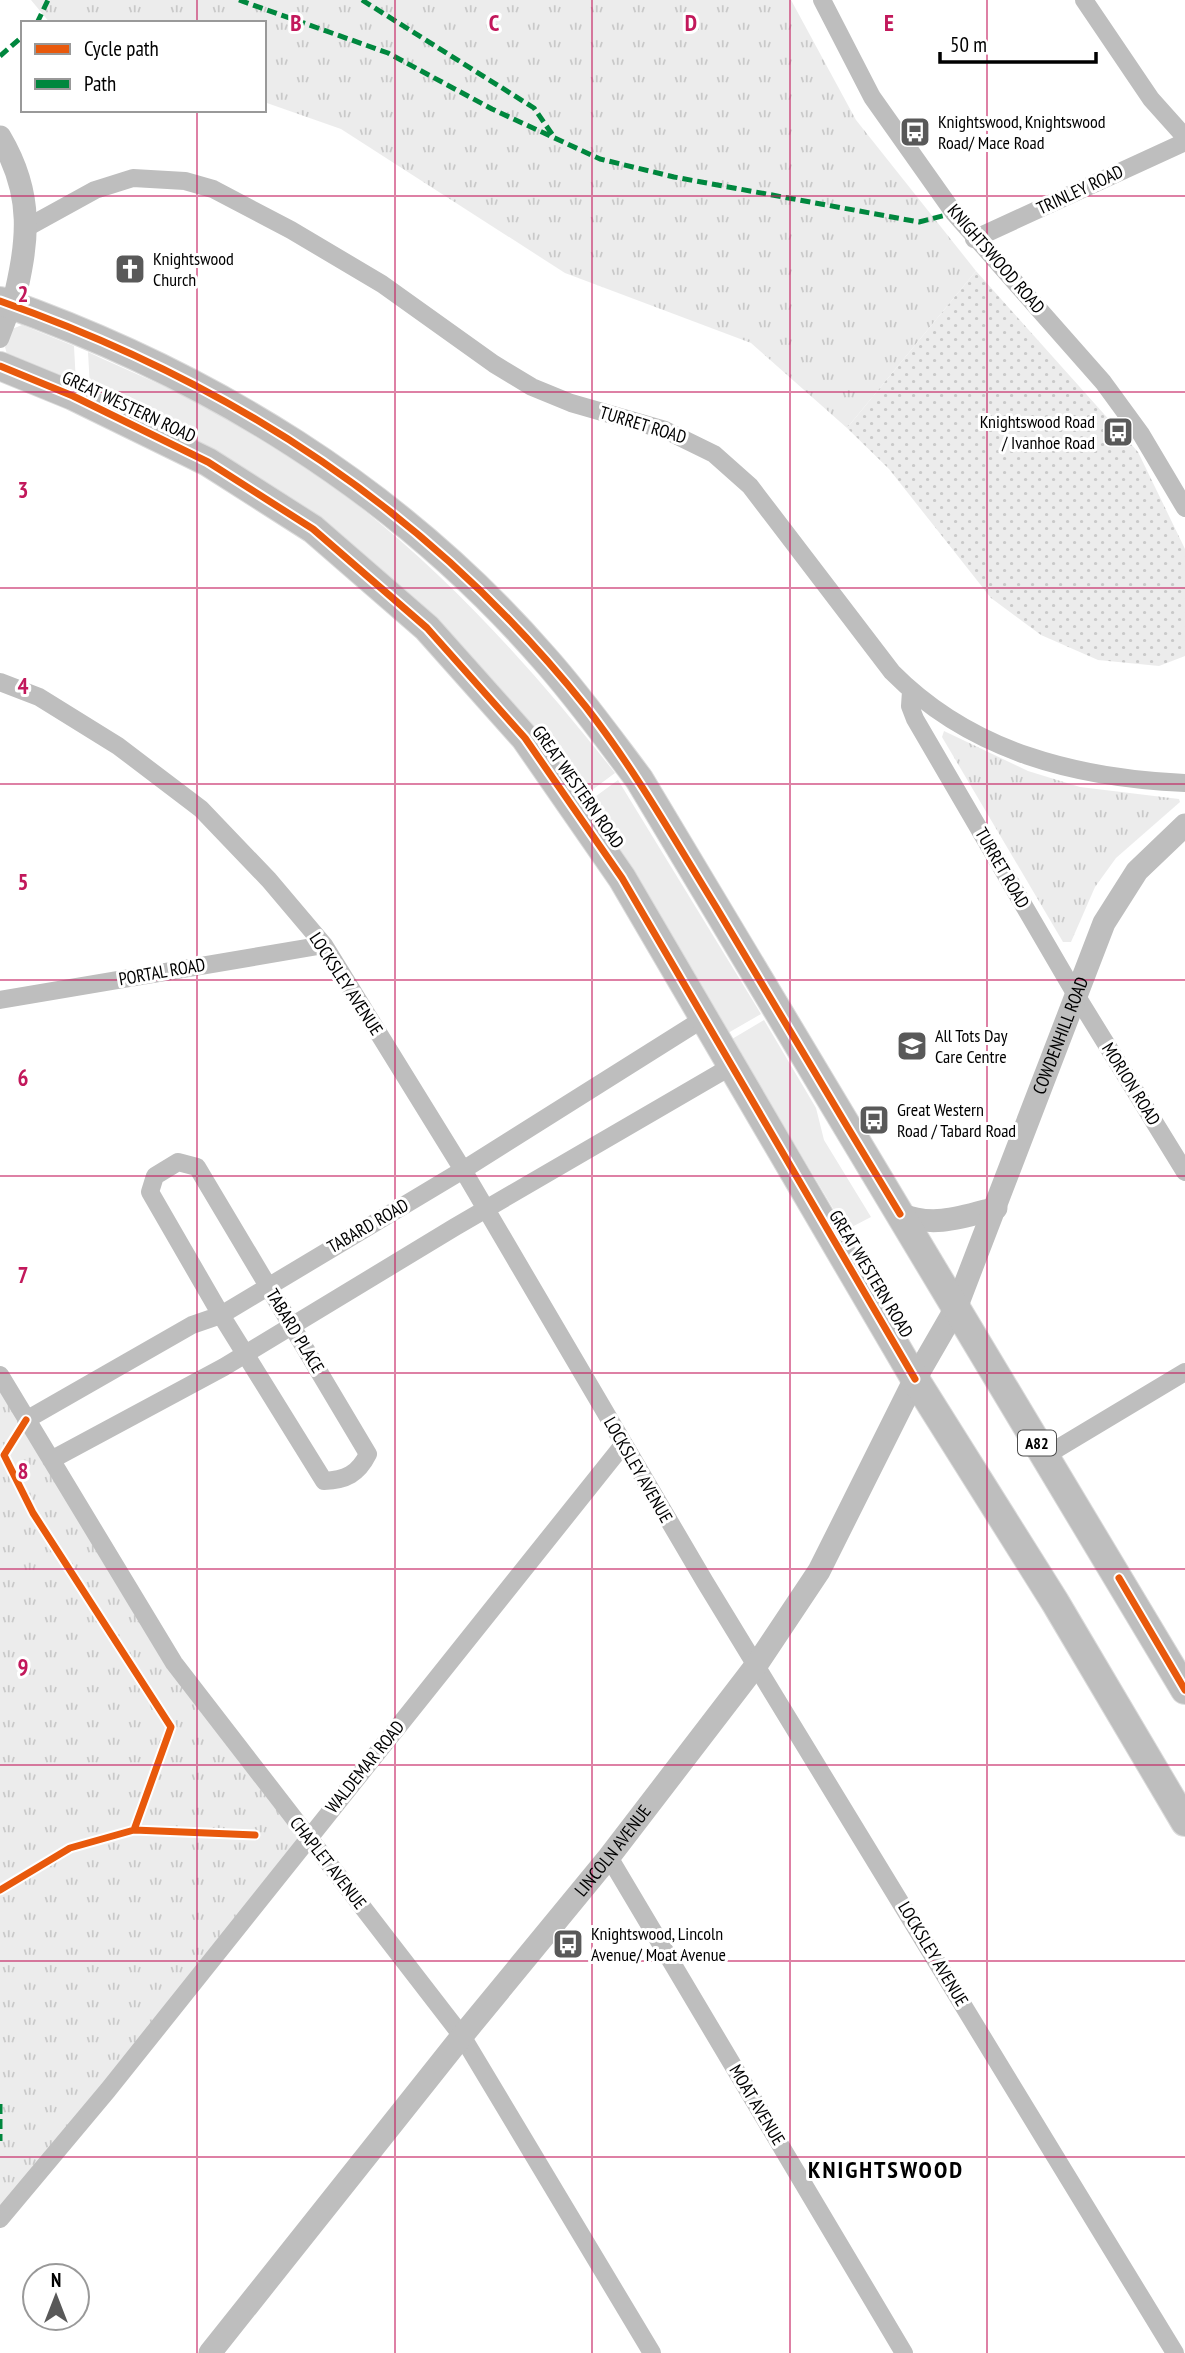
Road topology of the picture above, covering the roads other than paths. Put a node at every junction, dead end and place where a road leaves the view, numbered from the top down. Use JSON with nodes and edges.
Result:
{"nodes":[{"id":1,"x":822,"y":0,"type":"edge"},
{"id":2,"x":1084,"y":0,"type":"edge"},
{"id":3,"x":0,"y":137,"type":"edge"},
{"id":4,"x":1185,"y":139,"type":"edge"},
{"id":5,"x":26,"y":228,"type":"junction"},
{"id":6,"x":974,"y":239,"type":"junction"},
{"id":7,"x":4,"y":298,"type":"edge"},
{"id":8,"x":0,"y":339,"type":"edge"},
{"id":9,"x":0,"y":366,"type":"edge"},
{"id":10,"x":1185,"y":508,"type":"edge"},
{"id":11,"x":0,"y":682,"type":"edge"},
{"id":12,"x":911,"y":691,"type":"junction"},
{"id":13,"x":1185,"y":783,"type":"edge"},
{"id":14,"x":1185,"y":825,"type":"edge"},
{"id":15,"x":324,"y":945,"type":"junction"},
{"id":16,"x":1076,"y":995,"type":"junction"},
{"id":17,"x":0,"y":1000,"type":"edge"},
{"id":18,"x":703,"y":1019,"type":"junction"},
{"id":19,"x":730,"y":1067,"type":"junction"},
{"id":20,"x":463,"y":1170,"type":"junction"},
{"id":21,"x":1185,"y":1172,"type":"edge"},
{"id":22,"x":996,"y":1208,"type":"junction"},
{"id":23,"x":485,"y":1210,"type":"junction"},
{"id":24,"x":900,"y":1214,"type":"junction"},
{"id":25,"x":267,"y":1284,"type":"junction"},
{"id":26,"x":956,"y":1308,"type":"junction"},
{"id":27,"x":221,"y":1315,"type":"junction"},
{"id":28,"x":293,"y":1325,"type":"junction"},
{"id":29,"x":246,"y":1354,"type":"junction"},
{"id":30,"x":1185,"y":1372,"type":"edge"},
{"id":31,"x":0,"y":1375,"type":"edge"},
{"id":32,"x":915,"y":1379,"type":"junction"},
{"id":33,"x":26,"y":1420,"type":"junction"},
{"id":34,"x":623,"y":1446,"type":"junction"},
{"id":35,"x":1045,"y":1457,"type":"junction"},
{"id":36,"x":51,"y":1460,"type":"junction"},
{"id":37,"x":757,"y":1664,"type":"junction"},
{"id":38,"x":1185,"y":1690,"type":"edge"},
{"id":39,"x":1185,"y":1822,"type":"edge"},
{"id":40,"x":309,"y":1837,"type":"junction"},
{"id":41,"x":609,"y":1857,"type":"junction"},
{"id":42,"x":462,"y":2036,"type":"junction"},
{"id":43,"x":0,"y":2219,"type":"edge"},
{"id":44,"x":211,"y":2353,"type":"edge"},
{"id":45,"x":652,"y":2353,"type":"edge"},
{"id":46,"x":904,"y":2353,"type":"edge"},
{"id":47,"x":1175,"y":2353,"type":"edge"}],
"edges":[{"from":1,"to":6,"type":"street","name":"KNIGHTSWOOD ROAD"},
{"from":2,"to":4,"type":"street"},
{"from":3,"to":5,"type":"street"},
{"from":4,"to":6,"type":"street","name":"TRINLEY ROAD"},
{"from":5,"to":7,"type":"street"},
{"from":5,"to":12,"type":"street","name":"TURRET ROAD"},
{"from":6,"to":10,"type":"street","name":"KNIGHTSWOOD ROAD"},
{"from":7,"to":8,"type":"street"},
{"from":7,"to":24,"type":"main road","number":"A82"},
{"from":9,"to":18,"type":"main road","name":"GREAT WESTERN ROAD"},
{"from":11,"to":15,"type":"street","name":"LOCKSLEY AVENUE"},
{"from":12,"to":13,"type":"street"},
{"from":12,"to":16,"type":"street","name":"TURRET ROAD"},
{"from":14,"to":16,"type":"street","name":"COWDENHILL ROAD"},
{"from":15,"to":17,"type":"street","name":"PORTAL ROAD"},
{"from":15,"to":20,"type":"street","name":"LOCKSLEY AVENUE"},
{"from":16,"to":21,"type":"street","name":"MORION ROAD"},
{"from":16,"to":22,"type":"street","name":"COWDENHILL ROAD"},
{"from":18,"to":19,"type":"main road","name":"GREAT WESTERN ROAD"},
{"from":18,"to":20,"type":"street","name":"TABARD ROAD"},
{"from":19,"to":23,"type":"street"},
{"from":19,"to":32,"type":"main road","name":"GREAT WESTERN ROAD"},
{"from":20,"to":23,"type":"street","name":"LOCKSLEY AVENUE"},
{"from":20,"to":25,"type":"street","name":"TABARD ROAD"},
{"from":22,"to":24,"type":"street"},
{"from":22,"to":26,"type":"street","name":"COWDENHILL ROAD"},
{"from":23,"to":28,"type":"street"},
{"from":23,"to":34,"type":"street","name":"LOCKSLEY AVENUE"},
{"from":24,"to":26,"type":"main road","number":"A82"},
{"from":25,"to":27,"type":"street","name":"TABARD ROAD"},
{"from":25,"to":27,"type":"street","name":"TABARD PLACE"},
{"from":25,"to":28,"type":"street","name":"TABARD PLACE"},
{"from":26,"to":32,"type":"street","name":"LINCOLN AVENUE"},
{"from":26,"to":35,"type":"main road","number":"A82"},
{"from":27,"to":29,"type":"street","name":"TABARD PLACE"},
{"from":27,"to":33,"type":"street","name":"TABARD ROAD"},
{"from":28,"to":29,"type":"street"},
{"from":28,"to":29,"type":"street","name":"TABARD PLACE"},
{"from":29,"to":36,"type":"street"},
{"from":30,"to":35,"type":"street"},
{"from":31,"to":33,"type":"street","name":"CHAPLET AVENUE"},
{"from":32,"to":37,"type":"street","name":"LINCOLN AVENUE"},
{"from":32,"to":39,"type":"main road","name":"GREAT WESTERN ROAD"},
{"from":33,"to":36,"type":"street","name":"CHAPLET AVENUE"},
{"from":34,"to":37,"type":"street","name":"LOCKSLEY AVENUE"},
{"from":34,"to":40,"type":"street","name":"WALDEMAR ROAD"},
{"from":35,"to":38,"type":"main road","number":"A82"},
{"from":36,"to":40,"type":"street","name":"CHAPLET AVENUE"},
{"from":37,"to":41,"type":"street","name":"LINCOLN AVENUE"},
{"from":37,"to":47,"type":"street","name":"LOCKSLEY AVENUE"},
{"from":40,"to":42,"type":"street","name":"CHAPLET AVENUE"},
{"from":40,"to":43,"type":"street","name":"WALDEMAR ROAD"},
{"from":41,"to":42,"type":"street","name":"LINCOLN AVENUE"},
{"from":41,"to":46,"type":"street","name":"MOAT AVENUE"},
{"from":42,"to":44,"type":"street","name":"LINCOLN AVENUE"},
{"from":42,"to":45,"type":"street","name":"CHAPLET AVENUE"}]}
